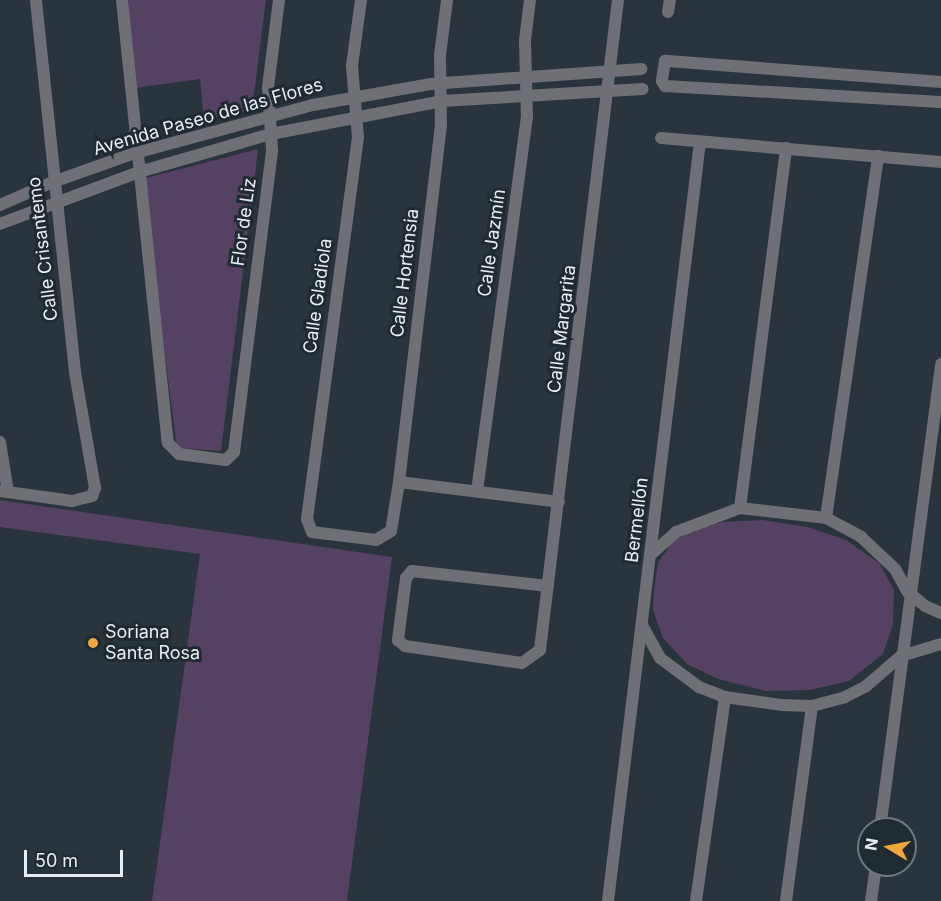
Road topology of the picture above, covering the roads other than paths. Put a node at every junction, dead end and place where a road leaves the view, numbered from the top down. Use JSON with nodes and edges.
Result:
{"nodes":[{"id":1,"x":36,"y":0,"type":"edge"},
{"id":2,"x":122,"y":0,"type":"edge"},
{"id":3,"x":279,"y":0,"type":"edge"},
{"id":4,"x":361,"y":0,"type":"edge"},
{"id":5,"x":447,"y":0,"type":"edge"},
{"id":6,"x":530,"y":0,"type":"edge"},
{"id":7,"x":618,"y":0,"type":"edge"},
{"id":8,"x":641,"y":69,"type":"dead end"},
{"id":9,"x":611,"y":71,"type":"junction"},
{"id":10,"x":527,"y":77,"type":"junction"},
{"id":11,"x":941,"y":82,"type":"edge"},
{"id":12,"x":440,"y":84,"type":"junction"},
{"id":13,"x":643,"y":89,"type":"dead end"},
{"id":14,"x":609,"y":90,"type":"junction"},
{"id":15,"x":528,"y":95,"type":"junction"},
{"id":16,"x":356,"y":96,"type":"junction"},
{"id":17,"x":442,"y":101,"type":"junction"},
{"id":18,"x":941,"y":102,"type":"edge"},
{"id":19,"x":269,"y":115,"type":"junction"},
{"id":20,"x":357,"y":116,"type":"junction"},
{"id":21,"x":271,"y":134,"type":"junction"},
{"id":22,"x":661,"y":138,"type":"dead end"},
{"id":23,"x":700,"y":142,"type":"junction"},
{"id":24,"x":786,"y":148,"type":"junction"},
{"id":25,"x":135,"y":153,"type":"junction"},
{"id":26,"x":878,"y":156,"type":"junction"},
{"id":27,"x":941,"y":162,"type":"edge"},
{"id":28,"x":139,"y":172,"type":"junction"},
{"id":29,"x":53,"y":182,"type":"junction"},
{"id":30,"x":55,"y":202,"type":"junction"},
{"id":31,"x":0,"y":205,"type":"edge"},
{"id":32,"x":0,"y":224,"type":"edge"},
{"id":33,"x":941,"y":364,"type":"edge"},
{"id":34,"x":0,"y":442,"type":"edge"},
{"id":35,"x":399,"y":482,"type":"junction"},
{"id":36,"x":4,"y":491,"type":"edge"},
{"id":37,"x":477,"y":491,"type":"junction"},
{"id":38,"x":559,"y":502,"type":"junction"},
{"id":39,"x":740,"y":508,"type":"junction"},
{"id":40,"x":826,"y":518,"type":"junction"},
{"id":41,"x":376,"y":540,"type":"joint"},
{"id":42,"x":650,"y":555,"type":"junction"},
{"id":43,"x":548,"y":586,"type":"junction"},
{"id":44,"x":909,"y":592,"type":"junction"},
{"id":45,"x":941,"y":613,"type":"edge"},
{"id":46,"x":643,"y":627,"type":"junction"},
{"id":47,"x":941,"y":644,"type":"edge"},
{"id":48,"x":901,"y":656,"type":"junction"},
{"id":49,"x":725,"y":697,"type":"junction"},
{"id":50,"x":812,"y":705,"type":"junction"},
{"id":51,"x":881,"y":817,"type":"edge"},
{"id":52,"x":874,"y":877,"type":"edge"},
{"id":53,"x":608,"y":901,"type":"edge"},
{"id":54,"x":696,"y":901,"type":"edge"},
{"id":55,"x":786,"y":901,"type":"edge"},
{"id":56,"x":871,"y":901,"type":"edge"}],
"edges":[{"from":1,"to":29,"type":"street","name":"Calle Crisantemo"},
{"from":2,"to":25,"type":"street"},
{"from":3,"to":19,"type":"street","name":"Flor de Liz"},
{"from":4,"to":16,"type":"street","name":"Calle Gladiola"},
{"from":5,"to":12,"type":"street","name":"Calle Hortensia"},
{"from":6,"to":10,"type":"street","name":"Calle Jazmín"},
{"from":7,"to":9,"type":"street","name":"Calle Margarita"},
{"from":8,"to":9,"type":"street"},
{"from":9,"to":10,"type":"street","name":"Avenida Paseo de las Flores"},
{"from":9,"to":14,"type":"street","name":"Calle Margarita"},
{"from":10,"to":12,"type":"street","name":"Avenida Paseo de las Flores"},
{"from":10,"to":15,"type":"street","name":"Calle Jazmín"},
{"from":11,"to":18,"type":"street"},
{"from":12,"to":16,"type":"street","name":"Avenida Paseo de las Flores"},
{"from":12,"to":17,"type":"street","name":"Calle Hortensia"},
{"from":13,"to":14,"type":"street"},
{"from":14,"to":15,"type":"street","name":"Avenida Paseo de las Flores"},
{"from":14,"to":38,"type":"street","name":"Calle Margarita"},
{"from":15,"to":17,"type":"street","name":"Avenida Paseo de las Flores"},
{"from":15,"to":37,"type":"street","name":"Calle Jazmín"},
{"from":16,"to":19,"type":"street","name":"Avenida Paseo de las Flores"},
{"from":16,"to":20,"type":"street","name":"Calle Gladiola"},
{"from":17,"to":20,"type":"street","name":"Avenida Paseo de las Flores"},
{"from":17,"to":35,"type":"street","name":"Calle Hortensia"},
{"from":19,"to":21,"type":"street","name":"Flor de Liz"},
{"from":19,"to":25,"type":"street","name":"Avenida Paseo de las Flores"},
{"from":20,"to":21,"type":"street","name":"Avenida Paseo de las Flores"},
{"from":20,"to":41,"type":"street","name":"Calle Gladiola"},
{"from":21,"to":28,"type":"street","name":"Avenida Paseo de las Flores"},
{"from":21,"to":28,"type":"street","name":"Flor de Liz"},
{"from":22,"to":23,"type":"street"},
{"from":23,"to":24,"type":"street"},
{"from":23,"to":42,"type":"street","name":"Bermellón"},
{"from":24,"to":26,"type":"street"},
{"from":24,"to":39,"type":"street"},
{"from":25,"to":28,"type":"street"},
{"from":25,"to":29,"type":"street","name":"Avenida Paseo de las Flores"},
{"from":26,"to":27,"type":"street"},
{"from":26,"to":40,"type":"street"},
{"from":28,"to":30,"type":"street","name":"Avenida Paseo de las Flores"},
{"from":29,"to":30,"type":"street","name":"Calle Crisantemo"},
{"from":29,"to":31,"type":"street","name":"Avenida Paseo de las Flores"},
{"from":30,"to":32,"type":"street","name":"Avenida Paseo de las Flores"},
{"from":30,"to":36,"type":"street","name":"Calle Crisantemo"},
{"from":33,"to":44,"type":"street"},
{"from":34,"to":36,"type":"street"},
{"from":35,"to":37,"type":"street"},
{"from":35,"to":41,"type":"street","name":"Calle Hortensia"},
{"from":37,"to":38,"type":"street"},
{"from":38,"to":43,"type":"street","name":"Calle Margarita"},
{"from":39,"to":40,"type":"street"},
{"from":39,"to":42,"type":"street"},
{"from":40,"to":44,"type":"street"},
{"from":42,"to":46,"type":"street","name":"Bermellón"},
{"from":43,"to":43,"type":"street","name":"Calle Margarita"},
{"from":44,"to":45,"type":"street"},
{"from":44,"to":48,"type":"street"},
{"from":46,"to":49,"type":"street"},
{"from":46,"to":53,"type":"street","name":"Bermellón"},
{"from":47,"to":48,"type":"street"},
{"from":48,"to":50,"type":"street"},
{"from":48,"to":51,"type":"street"},
{"from":49,"to":50,"type":"street"},
{"from":49,"to":54,"type":"street"},
{"from":50,"to":55,"type":"street"},
{"from":52,"to":56,"type":"street"}]}
